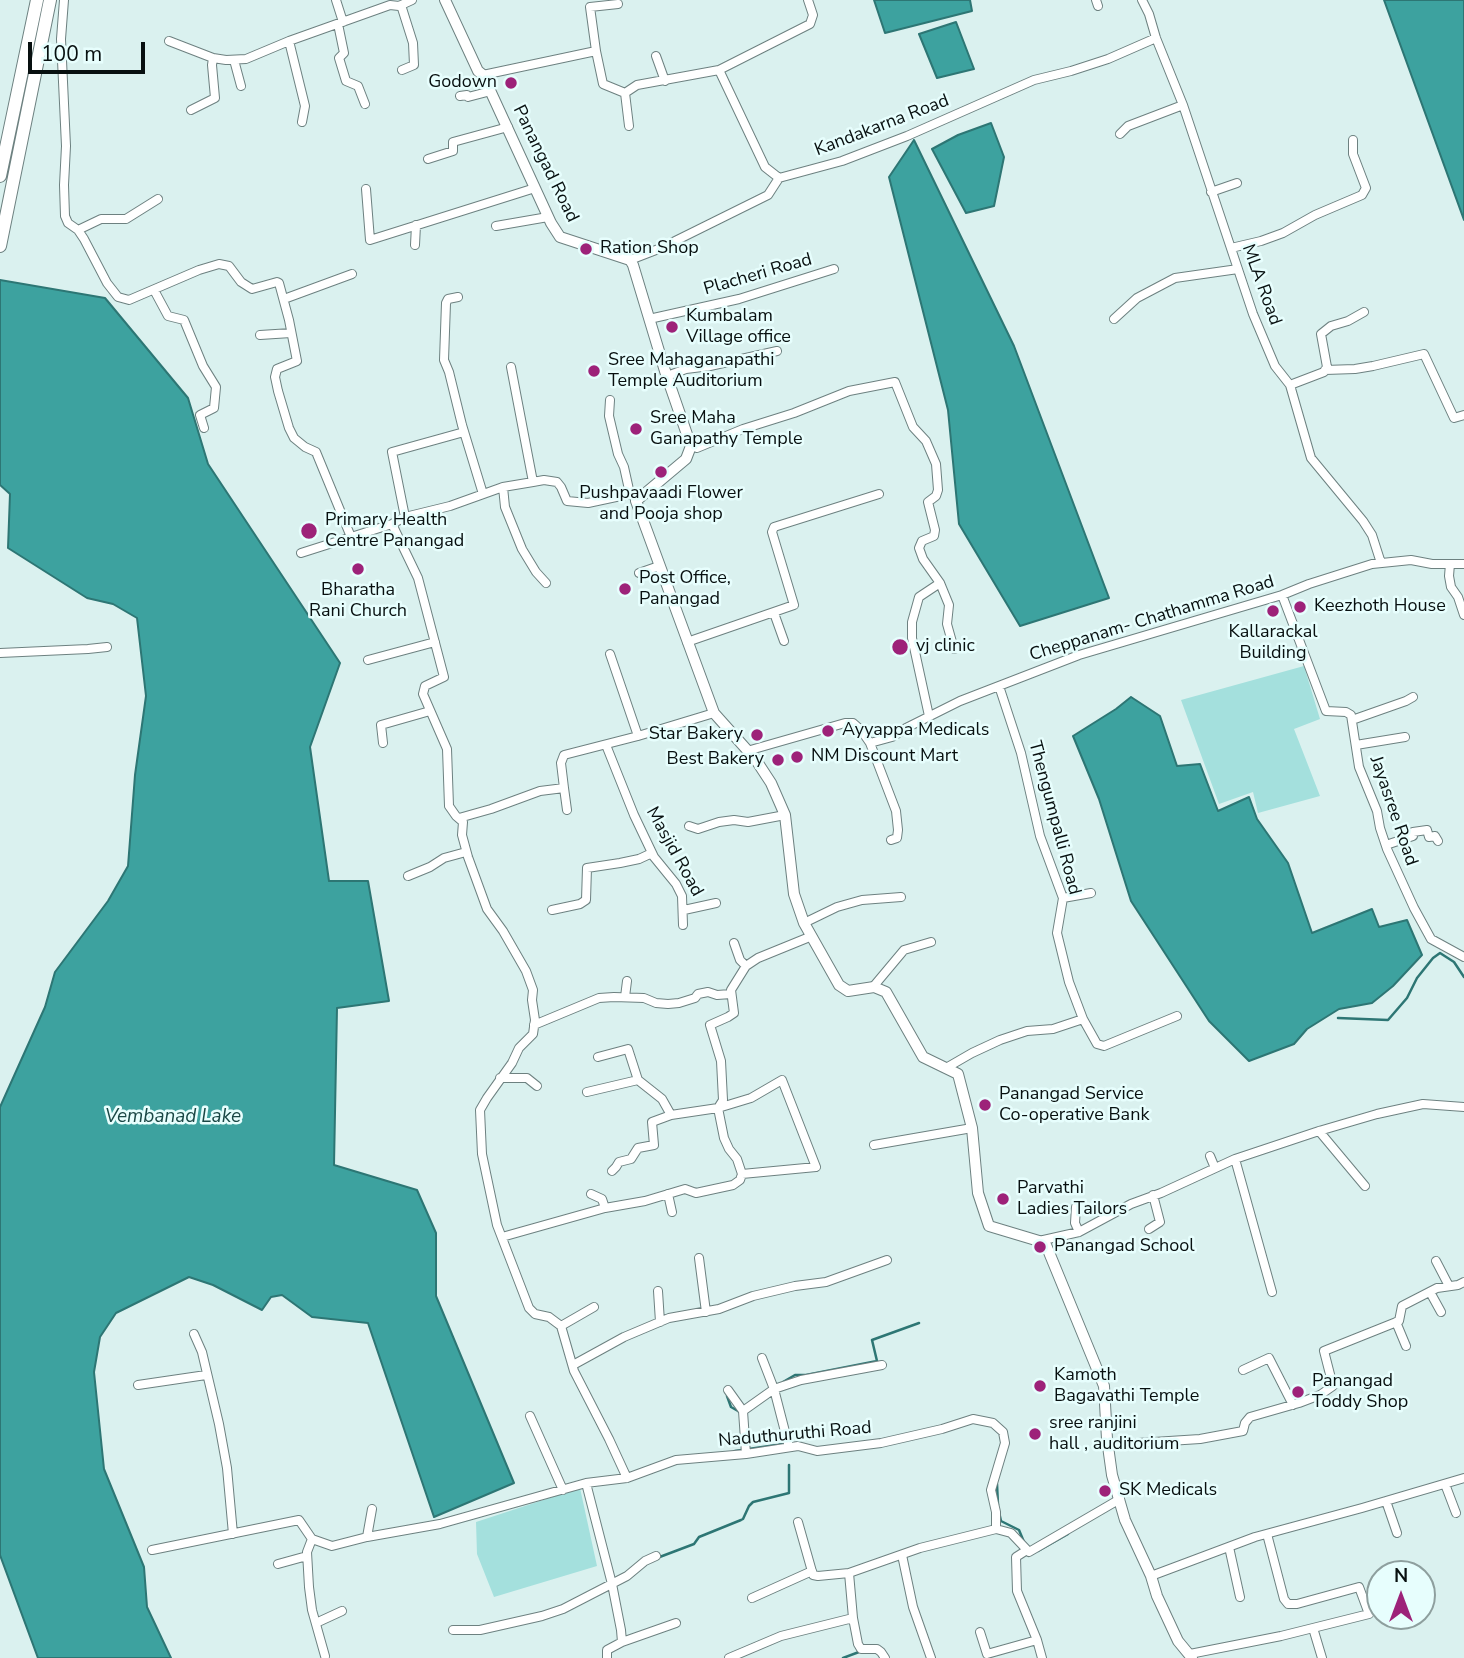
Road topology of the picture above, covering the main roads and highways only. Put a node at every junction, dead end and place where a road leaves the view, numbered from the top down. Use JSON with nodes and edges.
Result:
{"nodes":[{"id":1,"x":37,"y":0,"type":"edge"},
{"id":2,"x":50,"y":0,"type":"edge"},
{"id":3,"x":445,"y":0,"type":"edge"},
{"id":4,"x":0,"y":176,"type":"edge"},
{"id":5,"x":1,"y":242,"type":"edge"},
{"id":6,"x":1191,"y":1656,"type":"edge"}],
"edges":[{"from":1,"to":4,"type":"highway"},
{"from":2,"to":5,"type":"highway"},
{"from":3,"to":6,"type":"main road","name":"Panangad Road"}]}
